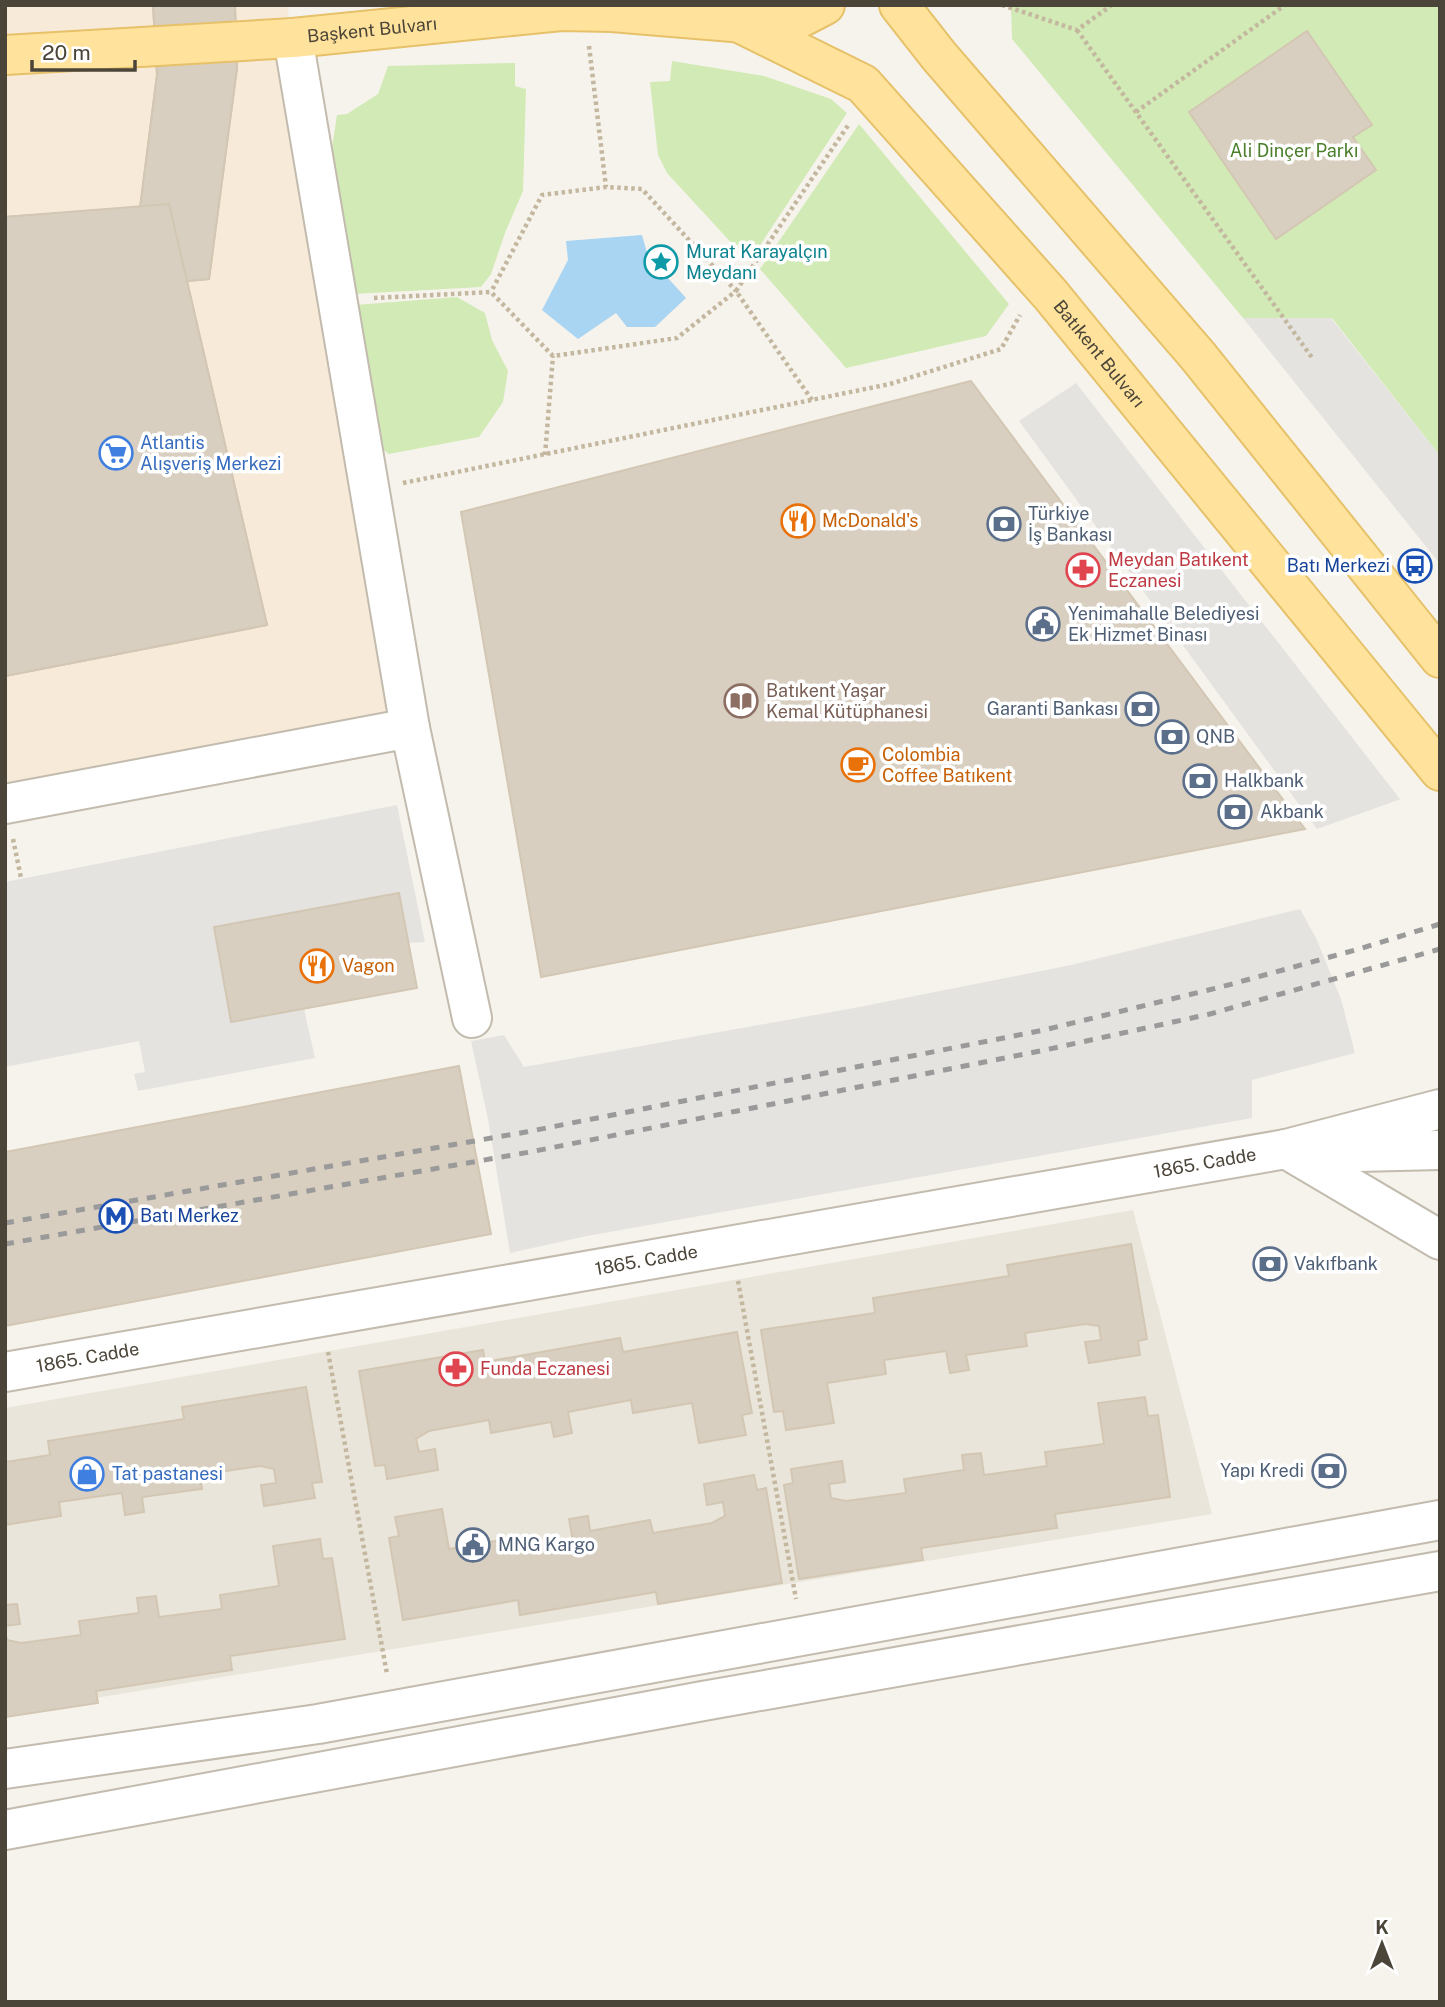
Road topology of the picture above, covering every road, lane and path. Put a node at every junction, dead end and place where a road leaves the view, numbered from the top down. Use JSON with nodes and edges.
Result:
{"nodes":[{"id":1,"x":703,"y":5,"type":"edge"},
{"id":2,"x":825,"y":5,"type":"edge"},
{"id":3,"x":899,"y":5,"type":"edge"},
{"id":4,"x":1002,"y":5,"type":"edge"},
{"id":5,"x":1112,"y":5,"type":"edge"},
{"id":6,"x":1285,"y":5,"type":"edge"},
{"id":7,"x":738,"y":22,"type":"junction"},
{"id":8,"x":1077,"y":30,"type":"junction"},
{"id":9,"x":293,"y":38,"type":"junction"},
{"id":10,"x":589,"y":42,"type":"dead end"},
{"id":11,"x":5,"y":55,"type":"edge"},
{"id":12,"x":1136,"y":112,"type":"junction"},
{"id":13,"x":855,"y":114,"type":"dead end"},
{"id":14,"x":606,"y":187,"type":"junction"},
{"id":15,"x":736,"y":291,"type":"junction"},
{"id":16,"x":491,"y":292,"type":"junction"},
{"id":17,"x":337,"y":300,"type":"junction"},
{"id":18,"x":1030,"y":320,"type":"dead end"},
{"id":19,"x":553,"y":356,"type":"junction"},
{"id":20,"x":1313,"y":359,"type":"dead end"},
{"id":21,"x":812,"y":400,"type":"junction"},
{"id":22,"x":545,"y":455,"type":"junction"},
{"id":23,"x":369,"y":490,"type":"junction"},
{"id":24,"x":1440,"y":658,"type":"edge"},
{"id":25,"x":410,"y":728,"type":"junction"},
{"id":26,"x":1440,"y":771,"type":"edge"},
{"id":27,"x":5,"y":804,"type":"edge"},
{"id":28,"x":472,"y":1018,"type":"dead end"},
{"id":29,"x":1440,"y":1109,"type":"edge"},
{"id":30,"x":1286,"y":1149,"type":"junction"},
{"id":31,"x":1440,"y":1150,"type":"edge"},
{"id":32,"x":1440,"y":1240,"type":"edge"},
{"id":33,"x":732,"y":1245,"type":"junction"},
{"id":34,"x":322,"y":1317,"type":"junction"},
{"id":35,"x":5,"y":1372,"type":"edge"},
{"id":36,"x":1440,"y":1520,"type":"edge"},
{"id":37,"x":1440,"y":1571,"type":"edge"},
{"id":38,"x":803,"y":1636,"type":"junction"},
{"id":39,"x":394,"y":1710,"type":"junction"},
{"id":40,"x":5,"y":1769,"type":"edge"},
{"id":41,"x":5,"y":1829,"type":"edge"}],
"edges":[{"from":1,"to":7,"type":"main road","name":"Batıkent Bulvarı"},
{"from":2,"to":7,"type":"main road","name":"Başkent Bulvarı"},
{"from":3,"to":24,"type":"main road"},
{"from":4,"to":8,"type":"path"},
{"from":5,"to":8,"type":"path"},
{"from":6,"to":12,"type":"path"},
{"from":7,"to":9,"type":"main road","name":"Başkent Bulvarı"},
{"from":7,"to":26,"type":"main road","name":"Batıkent Bulvarı"},
{"from":8,"to":12,"type":"path"},
{"from":9,"to":11,"type":"main road","name":"Başkent Bulvarı"},
{"from":9,"to":17,"type":"street"},
{"from":10,"to":14,"type":"path"},
{"from":12,"to":20,"type":"path"},
{"from":13,"to":15,"type":"path"},
{"from":14,"to":15,"type":"path"},
{"from":14,"to":16,"type":"path"},
{"from":15,"to":19,"type":"path"},
{"from":15,"to":21,"type":"path"},
{"from":16,"to":17,"type":"path"},
{"from":16,"to":19,"type":"path"},
{"from":17,"to":23,"type":"street"},
{"from":18,"to":21,"type":"path"},
{"from":19,"to":22,"type":"path"},
{"from":21,"to":22,"type":"path"},
{"from":22,"to":23,"type":"path"},
{"from":23,"to":25,"type":"street"},
{"from":25,"to":27,"type":"street"},
{"from":25,"to":28,"type":"street"},
{"from":29,"to":30,"type":"street","name":"1865. Cadde"},
{"from":30,"to":31,"type":"street","name":"1865. Cadde"},
{"from":30,"to":32,"type":"street"},
{"from":30,"to":33,"type":"street","name":"1865. Cadde"},
{"from":33,"to":34,"type":"street","name":"1865. Cadde"},
{"from":33,"to":38,"type":"path"},
{"from":34,"to":35,"type":"street","name":"1865. Cadde"},
{"from":34,"to":39,"type":"path"},
{"from":36,"to":38,"type":"street"},
{"from":37,"to":41,"type":"street"},
{"from":38,"to":39,"type":"street"},
{"from":39,"to":40,"type":"street"}]}
